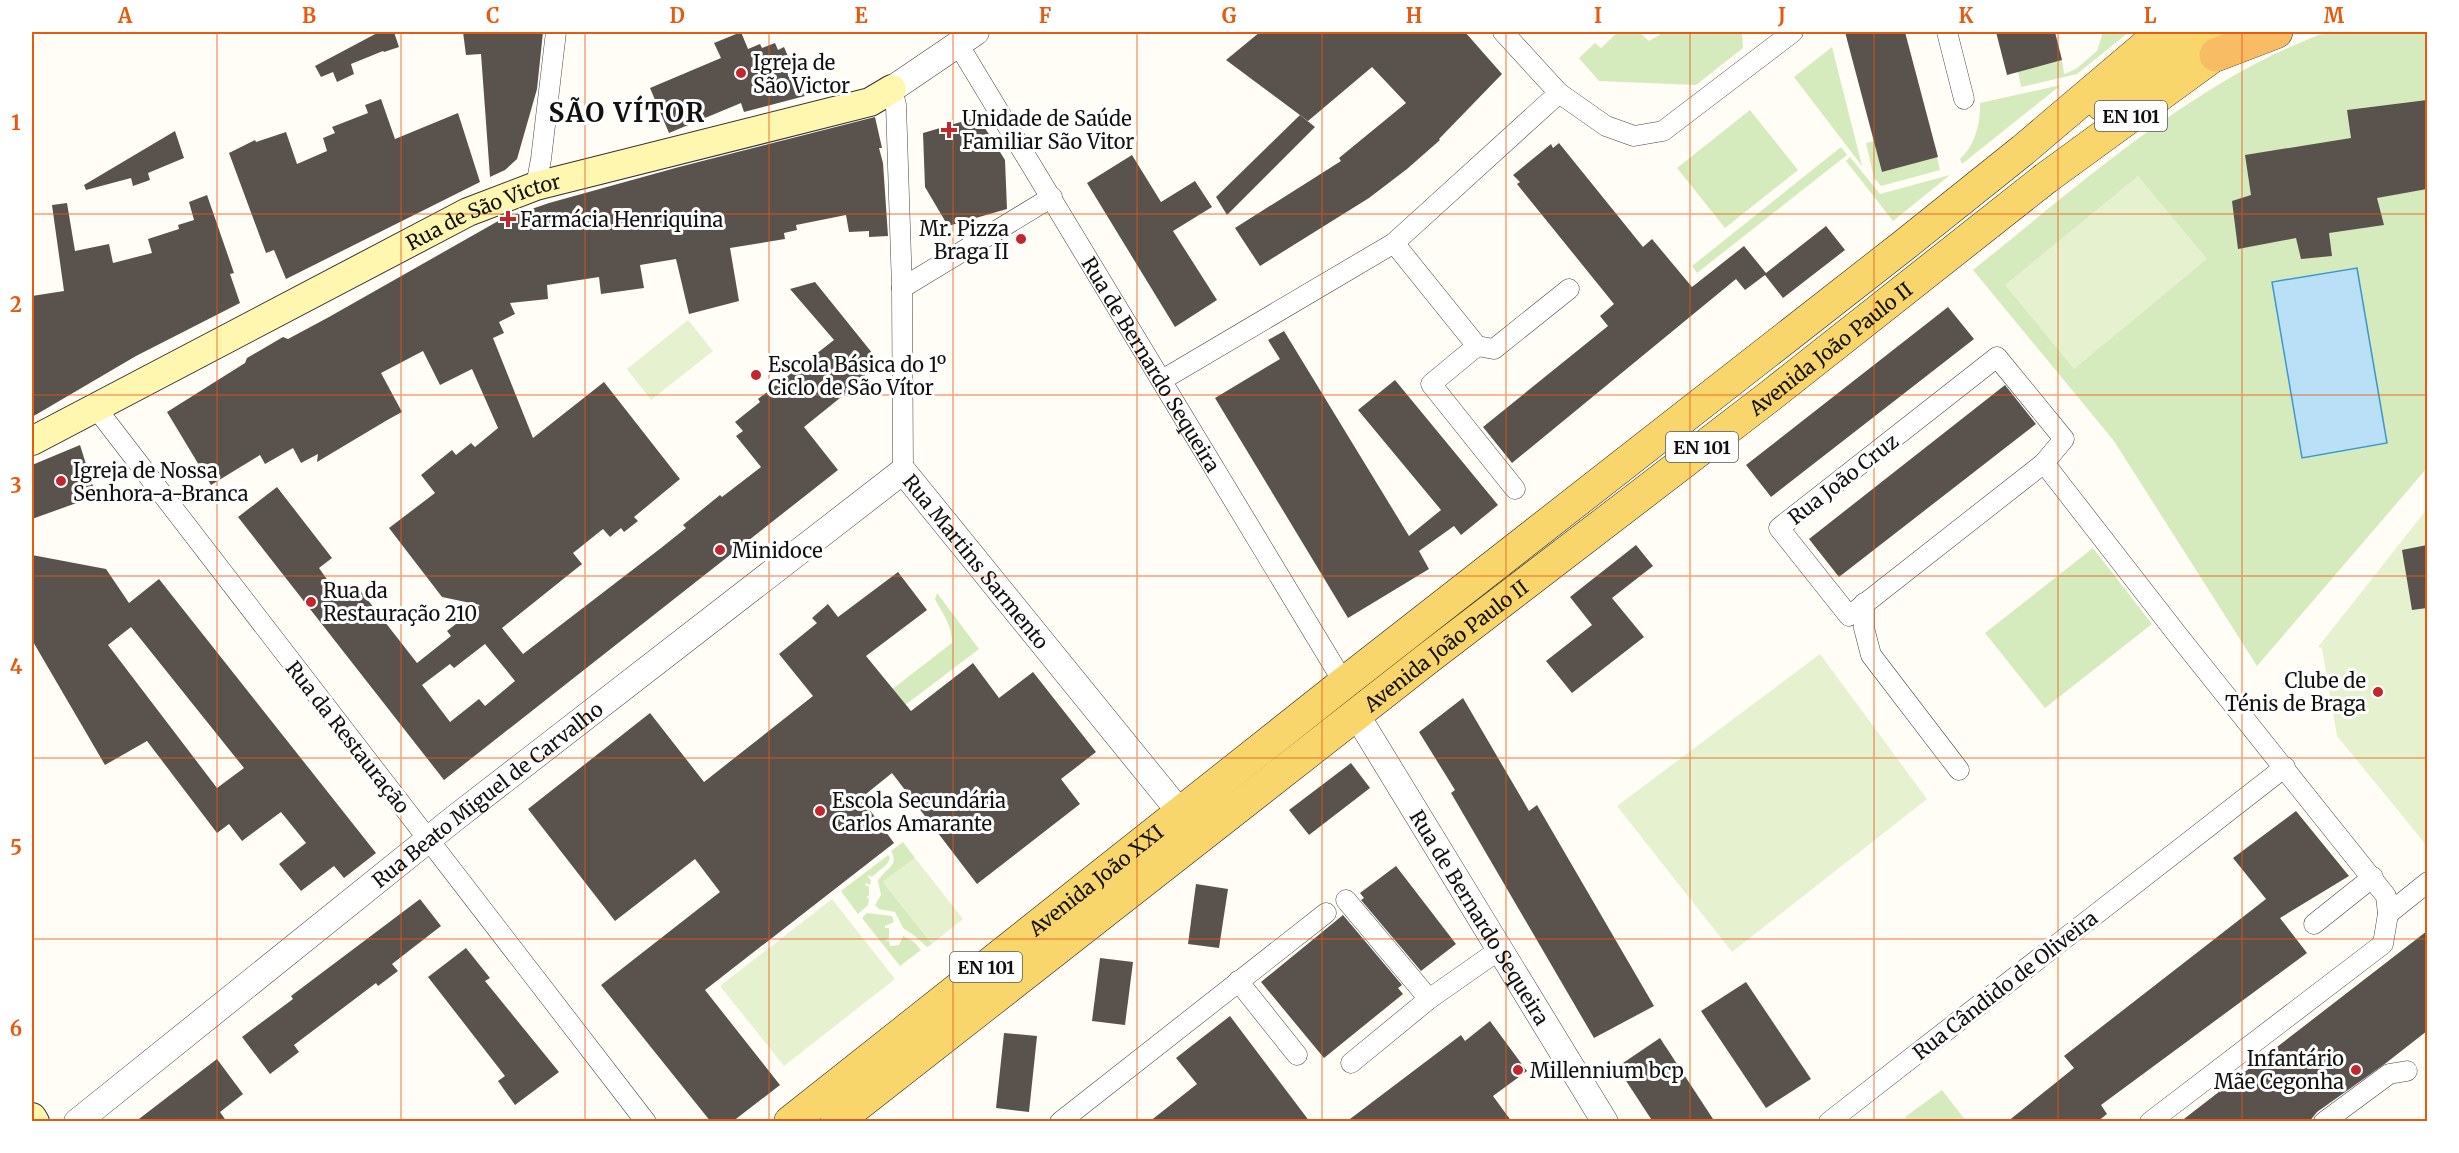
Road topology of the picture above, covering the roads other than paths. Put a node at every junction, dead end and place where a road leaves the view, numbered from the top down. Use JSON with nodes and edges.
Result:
{"nodes":[{"id":1,"x":556,"y":32,"type":"edge"},
{"id":2,"x":1503,"y":32,"type":"edge"},
{"id":3,"x":1793,"y":32,"type":"edge"},
{"id":4,"x":1947,"y":32,"type":"edge"},
{"id":5,"x":2163,"y":32,"type":"edge"},
{"id":6,"x":2248,"y":32,"type":"edge"},
{"id":7,"x":2276,"y":32,"type":"edge"},
{"id":8,"x":967,"y":38,"type":"edge"},
{"id":9,"x":2210,"y":43,"type":"edge"},
{"id":10,"x":2151,"y":74,"type":"junction"},
{"id":11,"x":892,"y":89,"type":"junction"},
{"id":12,"x":1559,"y":93,"type":"junction"},
{"id":13,"x":1964,"y":99,"type":"dead end"},
{"id":14,"x":2024,"y":150,"type":"junction"},
{"id":15,"x":2046,"y":178,"type":"junction"},
{"id":16,"x":536,"y":186,"type":"junction"},
{"id":17,"x":1052,"y":197,"type":"junction"},
{"id":18,"x":1394,"y":243,"type":"junction"},
{"id":19,"x":902,"y":288,"type":"junction"},
{"id":20,"x":1569,"y":289,"type":"dead end"},
{"id":21,"x":1478,"y":346,"type":"junction"},
{"id":22,"x":1162,"y":380,"type":"junction"},
{"id":23,"x":96,"y":408,"type":"junction"},
{"id":24,"x":32,"y":441,"type":"edge"},
{"id":25,"x":2044,"y":463,"type":"junction"},
{"id":26,"x":903,"y":471,"type":"junction"},
{"id":27,"x":1515,"y":489,"type":"dead end"},
{"id":28,"x":1864,"y":603,"type":"junction"},
{"id":29,"x":1344,"y":683,"type":"junction"},
{"id":30,"x":1356,"y":714,"type":"junction"},
{"id":31,"x":2285,"y":767,"type":"junction"},
{"id":32,"x":1959,"y":770,"type":"dead end"},
{"id":33,"x":1191,"y":825,"type":"junction"},
{"id":34,"x":427,"y":840,"type":"junction"},
{"id":35,"x":2373,"y":877,"type":"junction"},
{"id":36,"x":2427,"y":882,"type":"edge"},
{"id":37,"x":1346,"y":900,"type":"dead end"},
{"id":38,"x":1326,"y":913,"type":"dead end"},
{"id":39,"x":2388,"y":914,"type":"junction"},
{"id":40,"x":2314,"y":924,"type":"dead end"},
{"id":41,"x":1499,"y":950,"type":"junction"},
{"id":42,"x":1238,"y":981,"type":"junction"},
{"id":43,"x":1429,"y":999,"type":"junction"},
{"id":44,"x":1297,"y":1054,"type":"dead end"},
{"id":45,"x":1351,"y":1064,"type":"dead end"},
{"id":46,"x":2407,"y":1071,"type":"dead end"},
{"id":47,"x":32,"y":1117,"type":"edge"},
{"id":48,"x":35,"y":1122,"type":"edge"},
{"id":49,"x":77,"y":1122,"type":"edge"},
{"id":50,"x":646,"y":1122,"type":"edge"},
{"id":51,"x":790,"y":1122,"type":"edge"},
{"id":52,"x":836,"y":1122,"type":"edge"},
{"id":53,"x":1060,"y":1122,"type":"edge"},
{"id":54,"x":1605,"y":1122,"type":"edge"},
{"id":55,"x":1829,"y":1122,"type":"edge"},
{"id":56,"x":2150,"y":1122,"type":"edge"},
{"id":57,"x":2324,"y":1122,"type":"edge"}],
"edges":[{"from":1,"to":16,"type":"street"},
{"from":2,"to":12,"type":"street"},
{"from":3,"to":12,"type":"street"},
{"from":4,"to":13,"type":"street"},
{"from":5,"to":14,"type":"main road","name":"Avenida João Paulo II","number":"EN 101"},
{"from":6,"to":9,"type":"main road","name":"Avenida João Paulo II","number":"EN 101"},
{"from":7,"to":9,"type":"highway"},
{"from":8,"to":11,"type":"street","name":"Rua de São Victor"},
{"from":8,"to":17,"type":"street","name":"Rua de Bernardo Sequeira"},
{"from":9,"to":10,"type":"main road","name":"Avenida João Paulo II"},
{"from":9,"to":15,"type":"main road","name":"Avenida João Paulo II","number":"EN 101"},
{"from":10,"to":14,"type":"main road","name":"Avenida João Paulo II"},
{"from":10,"to":15,"type":"main road","name":"Avenida João Paulo II"},
{"from":11,"to":16,"type":"main road","name":"Rua de São Victor"},
{"from":11,"to":19,"type":"street","name":"Rua Martins Sarmento"},
{"from":12,"to":18,"type":"street"},
{"from":14,"to":29,"type":"main road","name":"Avenida João Paulo II","number":"EN 101"},
{"from":15,"to":30,"type":"main road","name":"Avenida João Paulo II","number":"EN 101"},
{"from":16,"to":23,"type":"main road","name":"Rua de São Victor"},
{"from":17,"to":19,"type":"street"},
{"from":17,"to":22,"type":"street","name":"Rua de Bernardo Sequeira"},
{"from":18,"to":21,"type":"street"},
{"from":18,"to":22,"type":"street"},
{"from":19,"to":26,"type":"street","name":"Rua Martins Sarmento"},
{"from":20,"to":21,"type":"street"},
{"from":21,"to":27,"type":"street"},
{"from":22,"to":29,"type":"street","name":"Rua de Bernardo Sequeira"},
{"from":23,"to":24,"type":"main road","name":"Rua de São Victor"},
{"from":23,"to":34,"type":"street","name":"Rua da Restauração"},
{"from":25,"to":28,"type":"street","name":"Rua João Cruz"},
{"from":25,"to":28,"type":"street","name":"Rua João Cruz"},
{"from":25,"to":31,"type":"street"},
{"from":26,"to":33,"type":"street","name":"Rua Martins Sarmento"},
{"from":26,"to":34,"type":"street","name":"Rua Beato Miguel de Carvalho"},
{"from":28,"to":32,"type":"street"},
{"from":29,"to":33,"type":"main road","name":"Avenida João XXI","number":"EN 101"},
{"from":30,"to":33,"type":"main road","name":"Avenida João XXI","number":"EN 101"},
{"from":30,"to":41,"type":"street","name":"Rua de Bernardo Sequeira"},
{"from":31,"to":35,"type":"street"},
{"from":31,"to":55,"type":"street","name":"Rua Cândido de Oliveira"},
{"from":33,"to":51,"type":"main road","name":"Avenida João XXI","number":"EN 101"},
{"from":33,"to":52,"type":"main road","name":"Avenida João XXI","number":"EN 101"},
{"from":34,"to":49,"type":"street","name":"Rua Beato Miguel de Carvalho"},
{"from":34,"to":50,"type":"street","name":"Rua da Restauração"},
{"from":35,"to":39,"type":"street"},
{"from":35,"to":40,"type":"street"},
{"from":36,"to":39,"type":"street"},
{"from":37,"to":43,"type":"street"},
{"from":38,"to":42,"type":"street"},
{"from":39,"to":56,"type":"street"},
{"from":41,"to":43,"type":"street"},
{"from":41,"to":54,"type":"street","name":"Rua de Bernardo Sequeira"},
{"from":42,"to":44,"type":"street"},
{"from":42,"to":53,"type":"street"},
{"from":43,"to":45,"type":"street"},
{"from":46,"to":57,"type":"street"},
{"from":47,"to":48,"type":"main road"}]}
